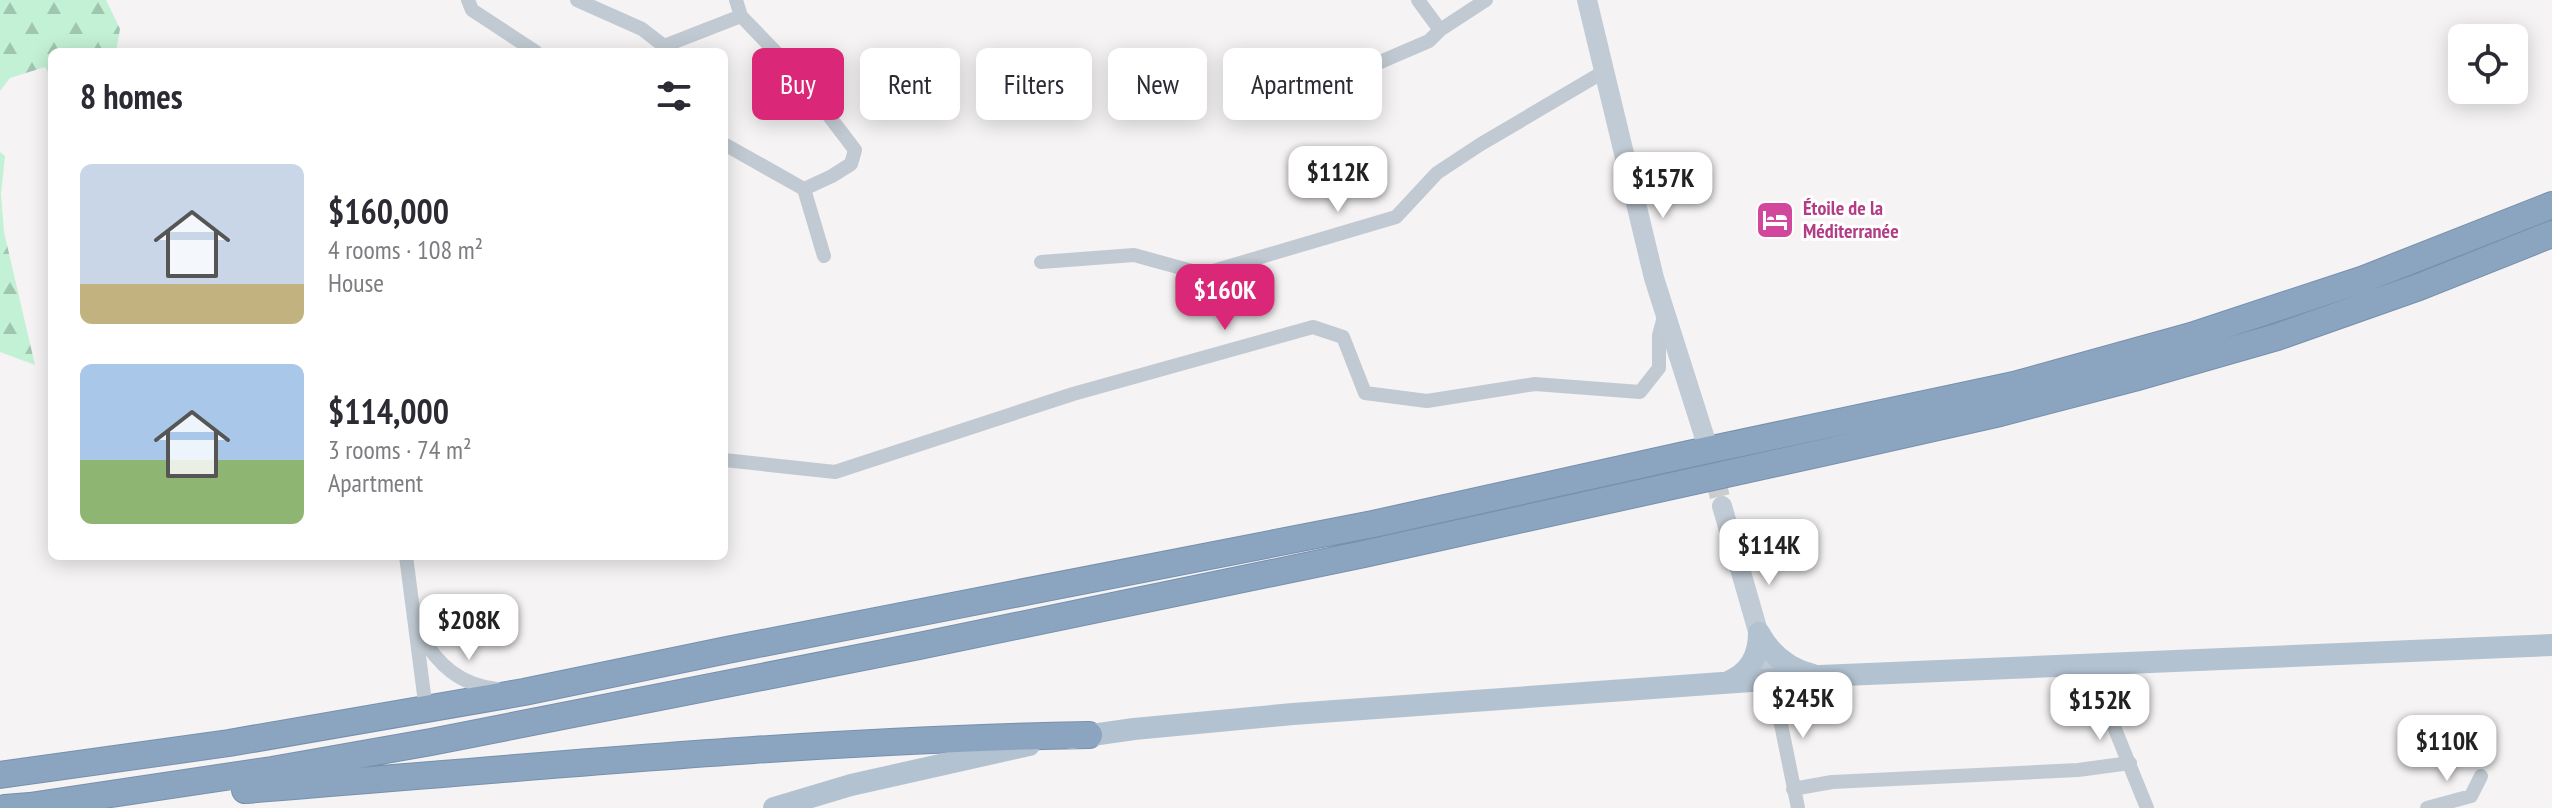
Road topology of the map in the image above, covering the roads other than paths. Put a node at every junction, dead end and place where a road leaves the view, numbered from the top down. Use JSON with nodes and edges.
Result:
{"nodes":[{"id":1,"x":468,"y":0,"type":"edge"},
{"id":2,"x":577,"y":0,"type":"edge"},
{"id":3,"x":736,"y":0,"type":"edge"},
{"id":4,"x":1418,"y":0,"type":"edge"},
{"id":5,"x":1486,"y":0,"type":"edge"},
{"id":6,"x":1587,"y":0,"type":"edge"},
{"id":7,"x":741,"y":16,"type":"junction"},
{"id":8,"x":1440,"y":30,"type":"junction"},
{"id":9,"x":530,"y":48,"type":"edge"},
{"id":10,"x":663,"y":48,"type":"edge"},
{"id":11,"x":666,"y":48,"type":"edge"},
{"id":12,"x":1382,"y":61,"type":"edge"},
{"id":13,"x":1605,"y":71,"type":"junction"},
{"id":14,"x":728,"y":146,"type":"edge"},
{"id":15,"x":804,"y":189,"type":"junction"},
{"id":16,"x":2552,"y":205,"type":"edge"},
{"id":17,"x":2552,"y":234,"type":"edge"},
{"id":18,"x":824,"y":256,"type":"dead end"},
{"id":19,"x":1041,"y":262,"type":"dead end"},
{"id":20,"x":1665,"y":313,"type":"junction"},
{"id":21,"x":1708,"y":448,"type":"tunnel mouth"},
{"id":22,"x":728,"y":460,"type":"edge"},
{"id":23,"x":1722,"y":506,"type":"tunnel mouth"},
{"id":24,"x":407,"y":560,"type":"edge"},
{"id":25,"x":416,"y":626,"type":"junction"},
{"id":26,"x":1759,"y":633,"type":"junction"},
{"id":27,"x":2552,"y":645,"type":"edge"},
{"id":28,"x":2075,"y":664,"type":"junction"},
{"id":29,"x":1820,"y":676,"type":"junction"},
{"id":30,"x":1772,"y":680,"type":"junction"},
{"id":31,"x":1721,"y":684,"type":"junction"},
{"id":32,"x":524,"y":692,"type":"junction"},
{"id":33,"x":426,"y":710,"type":"junction"},
{"id":34,"x":1089,"y":735,"type":"junction"},
{"id":35,"x":2130,"y":763,"type":"junction"},
{"id":36,"x":0,"y":775,"type":"edge"},
{"id":37,"x":2481,"y":776,"type":"dead end"},
{"id":38,"x":1793,"y":789,"type":"junction"},
{"id":39,"x":18,"y":807,"type":"edge"},
{"id":40,"x":774,"y":808,"type":"edge"},
{"id":41,"x":1798,"y":808,"type":"edge"},
{"id":42,"x":2147,"y":808,"type":"edge"},
{"id":43,"x":2427,"y":808,"type":"edge"}],
"edges":[{"from":1,"to":9,"type":"street"},
{"from":2,"to":10,"type":"street"},
{"from":3,"to":7,"type":"street"},
{"from":4,"to":8,"type":"street"},
{"from":5,"to":8,"type":"street"},
{"from":6,"to":13,"type":"main road"},
{"from":7,"to":11,"type":"street"},
{"from":7,"to":15,"type":"street"},
{"from":8,"to":12,"type":"street"},
{"from":13,"to":19,"type":"street"},
{"from":13,"to":20,"type":"main road"},
{"from":14,"to":15,"type":"street"},
{"from":15,"to":18,"type":"street"},
{"from":16,"to":32,"type":"highway"},
{"from":17,"to":39,"type":"highway"},
{"from":20,"to":21,"type":"main road"},
{"from":20,"to":22,"type":"street"},
{"from":23,"to":26,"type":"main road"},
{"from":24,"to":25,"type":"street"},
{"from":25,"to":32,"type":"street"},
{"from":25,"to":33,"type":"street"},
{"from":26,"to":29,"type":"main road"},
{"from":26,"to":30,"type":"main road"},
{"from":26,"to":31,"type":"main road"},
{"from":27,"to":28,"type":"main road"},
{"from":28,"to":29,"type":"main road"},
{"from":28,"to":35,"type":"street"},
{"from":29,"to":30,"type":"main road"},
{"from":30,"to":31,"type":"main road"},
{"from":30,"to":38,"type":"street"},
{"from":31,"to":34,"type":"main road"},
{"from":32,"to":33,"type":"highway"},
{"from":33,"to":36,"type":"highway"},
{"from":34,"to":39,"type":"highway"},
{"from":34,"to":40,"type":"main road"},
{"from":35,"to":38,"type":"street"},
{"from":35,"to":42,"type":"street"},
{"from":37,"to":43,"type":"street"},
{"from":38,"to":41,"type":"street"}]}
